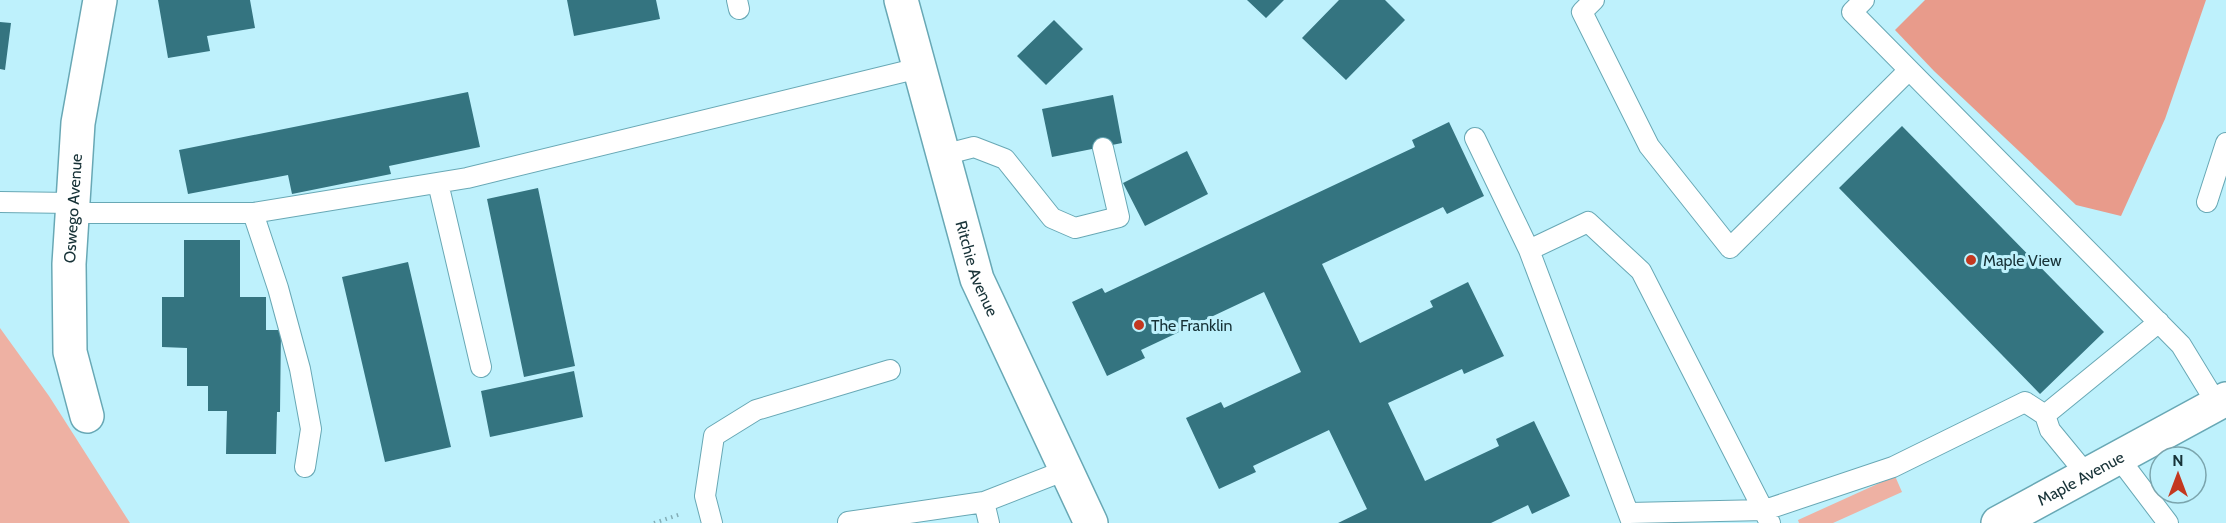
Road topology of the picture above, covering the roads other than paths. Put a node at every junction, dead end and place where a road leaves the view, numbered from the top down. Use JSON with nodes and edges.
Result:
{"nodes":[{"id":1,"x":99,"y":0,"type":"edge"},
{"id":2,"x":901,"y":0,"type":"edge"},
{"id":3,"x":1594,"y":0,"type":"edge"},
{"id":4,"x":1864,"y":0,"type":"edge"},
{"id":5,"x":919,"y":68,"type":"junction"},
{"id":6,"x":1910,"y":70,"type":"junction"},
{"id":7,"x":1475,"y":138,"type":"dead end"},
{"id":8,"x":2226,"y":143,"type":"edge"},
{"id":9,"x":1103,"y":148,"type":"dead end"},
{"id":10,"x":943,"y":155,"type":"junction"},
{"id":11,"x":438,"y":183,"type":"junction"},
{"id":12,"x":0,"y":202,"type":"edge"},
{"id":13,"x":2207,"y":202,"type":"dead end"},
{"id":14,"x":72,"y":208,"type":"junction"},
{"id":15,"x":254,"y":213,"type":"junction"},
{"id":16,"x":1528,"y":250,"type":"junction"},
{"id":17,"x":2159,"y":322,"type":"junction"},
{"id":18,"x":481,"y":367,"type":"dead end"},
{"id":19,"x":890,"y":370,"type":"dead end"},
{"id":20,"x":2221,"y":401,"type":"edge"},
{"id":21,"x":2045,"y":415,"type":"junction"},
{"id":22,"x":87,"y":416,"type":"dead end"},
{"id":23,"x":2118,"y":457,"type":"junction"},
{"id":24,"x":305,"y":467,"type":"dead end"},
{"id":25,"x":1066,"y":470,"type":"junction"},
{"id":26,"x":2087,"y":475,"type":"junction"},
{"id":27,"x":984,"y":502,"type":"junction"},
{"id":28,"x":1767,"y":517,"type":"edge"},
{"id":29,"x":1630,"y":518,"type":"edge"},
{"id":30,"x":2008,"y":521,"type":"edge"},
{"id":31,"x":848,"y":522,"type":"edge"},
{"id":32,"x":712,"y":523,"type":"edge"},
{"id":33,"x":989,"y":523,"type":"edge"},
{"id":34,"x":1090,"y":523,"type":"edge"},
{"id":35,"x":2168,"y":523,"type":"edge"}],
"edges":[{"from":1,"to":14,"type":"street","name":"Oswego Avenue"},
{"from":2,"to":5,"type":"street","name":"Ritchie Avenue"},
{"from":3,"to":6,"type":"lane"},
{"from":4,"to":6,"type":"lane"},
{"from":5,"to":10,"type":"street","name":"Ritchie Avenue"},
{"from":5,"to":11,"type":"lane"},
{"from":6,"to":17,"type":"lane"},
{"from":7,"to":16,"type":"lane"},
{"from":8,"to":13,"type":"lane"},
{"from":9,"to":10,"type":"lane"},
{"from":10,"to":25,"type":"street","name":"Ritchie Avenue"},
{"from":11,"to":15,"type":"lane"},
{"from":11,"to":18,"type":"lane"},
{"from":12,"to":14,"type":"lane"},
{"from":14,"to":15,"type":"lane"},
{"from":14,"to":22,"type":"street","name":"Oswego Avenue"},
{"from":15,"to":24,"type":"lane"},
{"from":16,"to":28,"type":"lane"},
{"from":16,"to":29,"type":"lane"},
{"from":17,"to":20,"type":"lane"},
{"from":17,"to":21,"type":"lane"},
{"from":19,"to":32,"type":"lane"},
{"from":20,"to":23,"type":"street","name":"Maple Avenue"},
{"from":21,"to":26,"type":"lane"},
{"from":21,"to":28,"type":"lane"},
{"from":23,"to":26,"type":"street","name":"Maple Avenue"},
{"from":23,"to":35,"type":"lane"},
{"from":25,"to":27,"type":"lane"},
{"from":25,"to":34,"type":"street","name":"Ritchie Avenue"},
{"from":26,"to":30,"type":"street","name":"Maple Avenue"},
{"from":27,"to":31,"type":"lane"},
{"from":27,"to":33,"type":"lane"},
{"from":28,"to":29,"type":"lane"}]}
